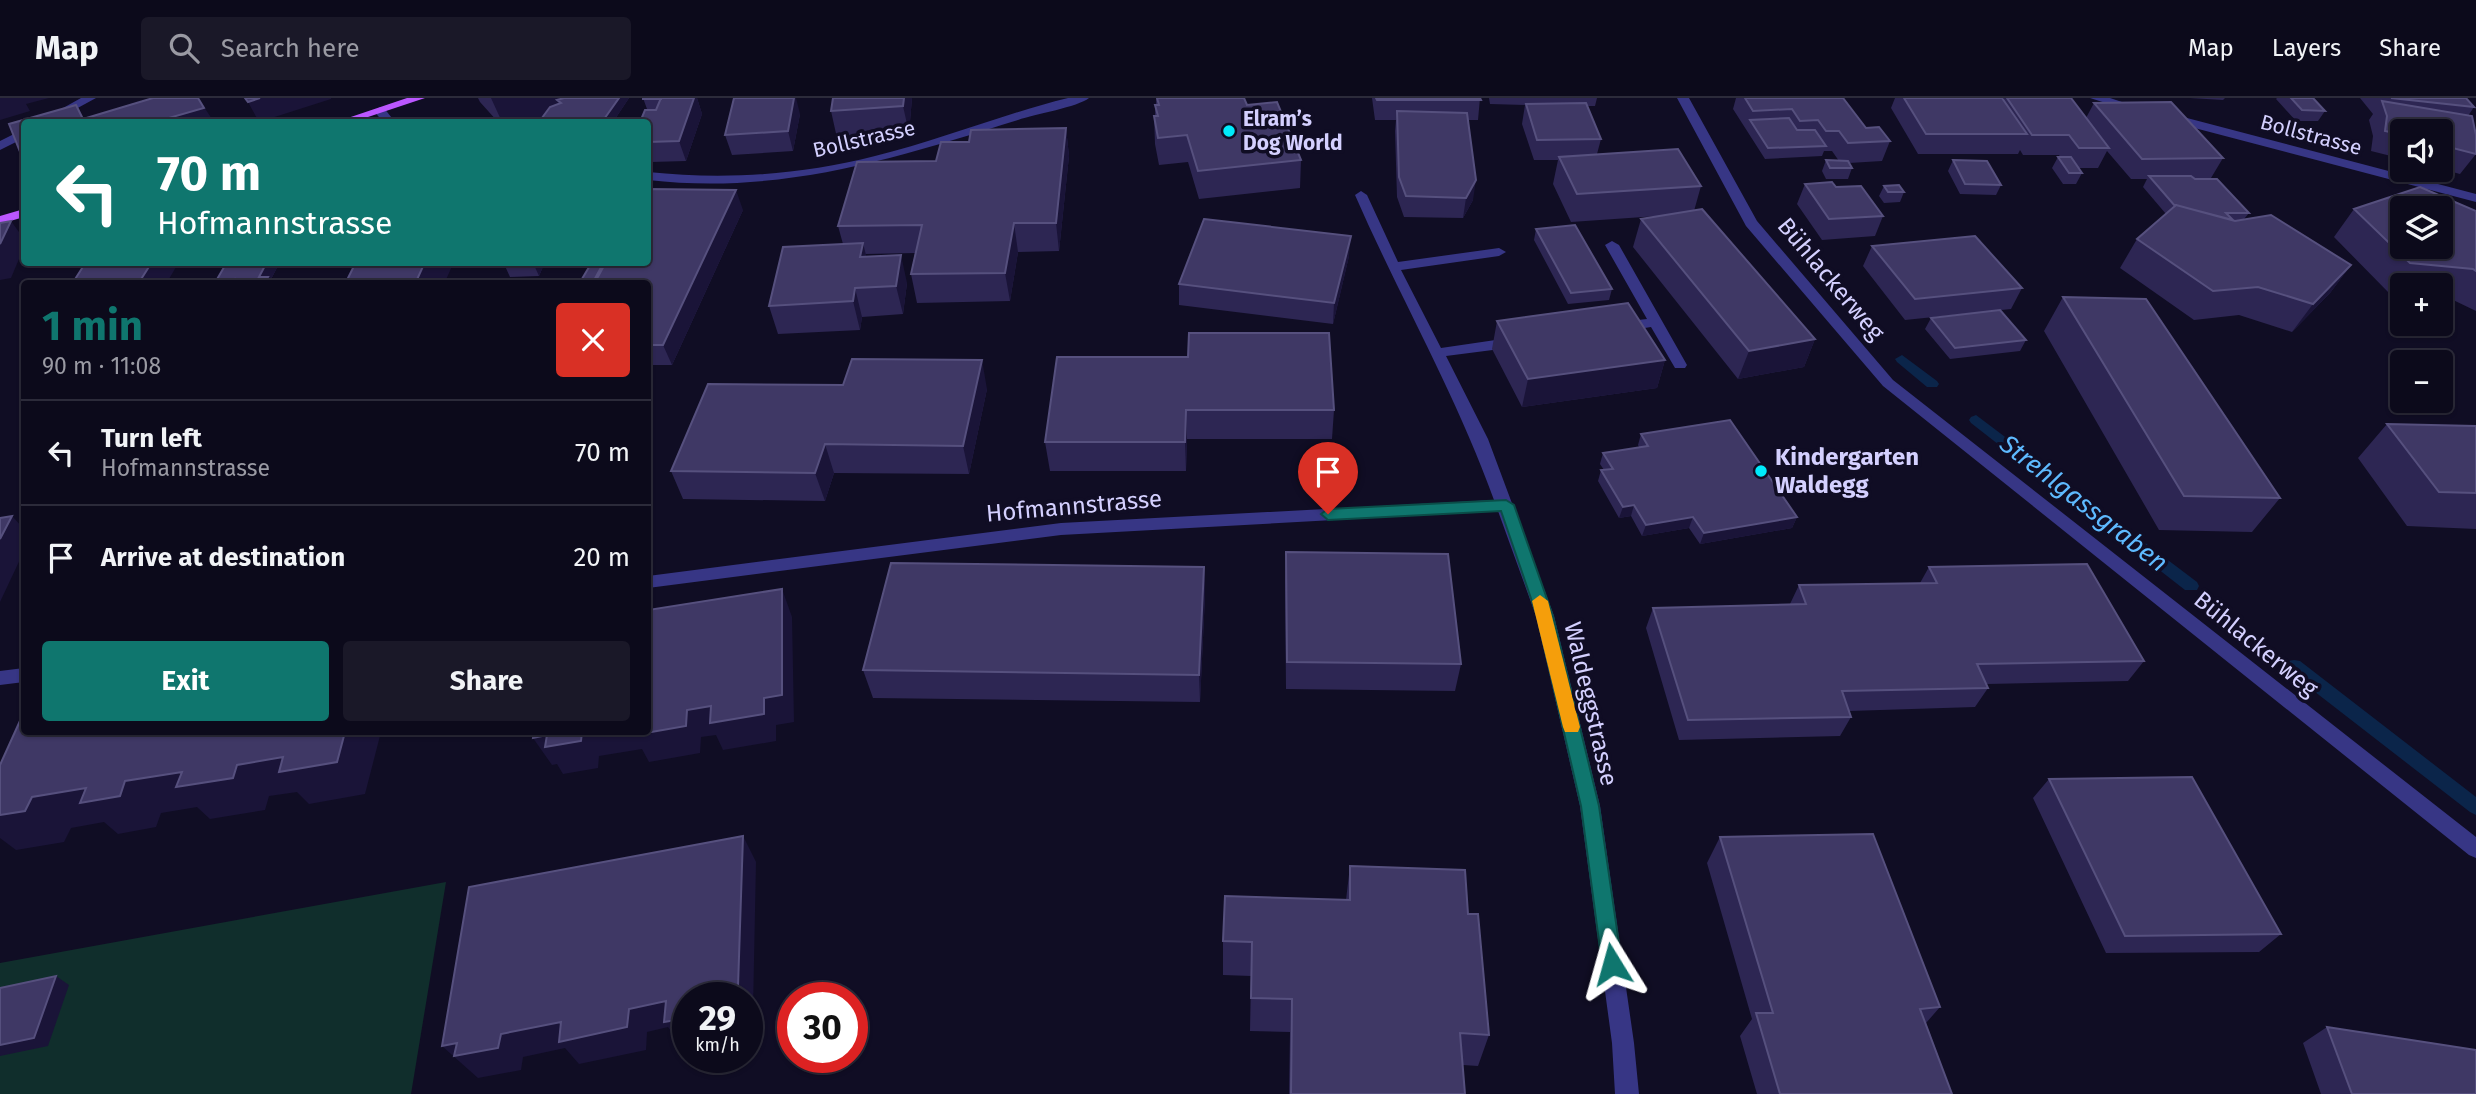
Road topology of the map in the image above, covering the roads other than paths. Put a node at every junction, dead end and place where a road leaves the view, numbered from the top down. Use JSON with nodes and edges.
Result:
{"nodes":[{"id":1,"x":90,"y":98,"type":"edge"},
{"id":2,"x":419,"y":98,"type":"edge"},
{"id":3,"x":1083,"y":98,"type":"edge"},
{"id":4,"x":1683,"y":98,"type":"edge"},
{"id":5,"x":2096,"y":98,"type":"edge"},
{"id":6,"x":380,"y":111,"type":"junction"},
{"id":7,"x":50,"y":119,"type":"edge"},
{"id":8,"x":352,"y":119,"type":"edge"},
{"id":9,"x":387,"y":119,"type":"edge"},
{"id":10,"x":21,"y":135,"type":"edge"},
{"id":11,"x":0,"y":146,"type":"edge"},
{"id":12,"x":651,"y":176,"type":"edge"},
{"id":13,"x":1361,"y":195,"type":"dead end"},
{"id":14,"x":2476,"y":198,"type":"edge"},
{"id":15,"x":21,"y":214,"type":"edge"},
{"id":16,"x":0,"y":220,"type":"edge"},
{"id":17,"x":1612,"y":246,"type":"dead end"},
{"id":18,"x":1499,"y":252,"type":"dead end"},
{"id":19,"x":1393,"y":267,"type":"junction"},
{"id":20,"x":1655,"y":322,"type":"junction"},
{"id":21,"x":1600,"y":330,"type":"edge"},
{"id":22,"x":1531,"y":339,"type":"edge"},
{"id":23,"x":1436,"y":353,"type":"junction"},
{"id":24,"x":1680,"y":365,"type":"dead end"},
{"id":25,"x":1506,"y":505,"type":"junction"},
{"id":26,"x":651,"y":582,"type":"edge"},
{"id":27,"x":21,"y":675,"type":"edge"},
{"id":28,"x":0,"y":678,"type":"edge"},
{"id":29,"x":2476,"y":849,"type":"edge"},
{"id":30,"x":1627,"y":1094,"type":"edge"}],
"edges":[{"from":1,"to":7,"type":"street"},
{"from":2,"to":6,"type":"main road"},
{"from":3,"to":12,"type":"street","name":"Bollstrasse"},
{"from":4,"to":29,"type":"street","name":"Bühlackerweg"},
{"from":5,"to":14,"type":"street","name":"Bollstrasse"},
{"from":6,"to":8,"type":"main road"},
{"from":6,"to":9,"type":"street"},
{"from":10,"to":11,"type":"street"},
{"from":13,"to":19,"type":"street","name":"Waldeggstrasse"},
{"from":15,"to":16,"type":"main road"},
{"from":17,"to":20,"type":"street"},
{"from":18,"to":19,"type":"street"},
{"from":19,"to":23,"type":"street","name":"Waldeggstrasse"},
{"from":20,"to":21,"type":"street"},
{"from":20,"to":24,"type":"street"},
{"from":22,"to":23,"type":"street"},
{"from":23,"to":25,"type":"street","name":"Waldeggstrasse"},
{"from":25,"to":26,"type":"street","name":"Hofmannstrasse"},
{"from":25,"to":30,"type":"street","name":"Waldeggstrasse"},
{"from":27,"to":28,"type":"street"}]}
